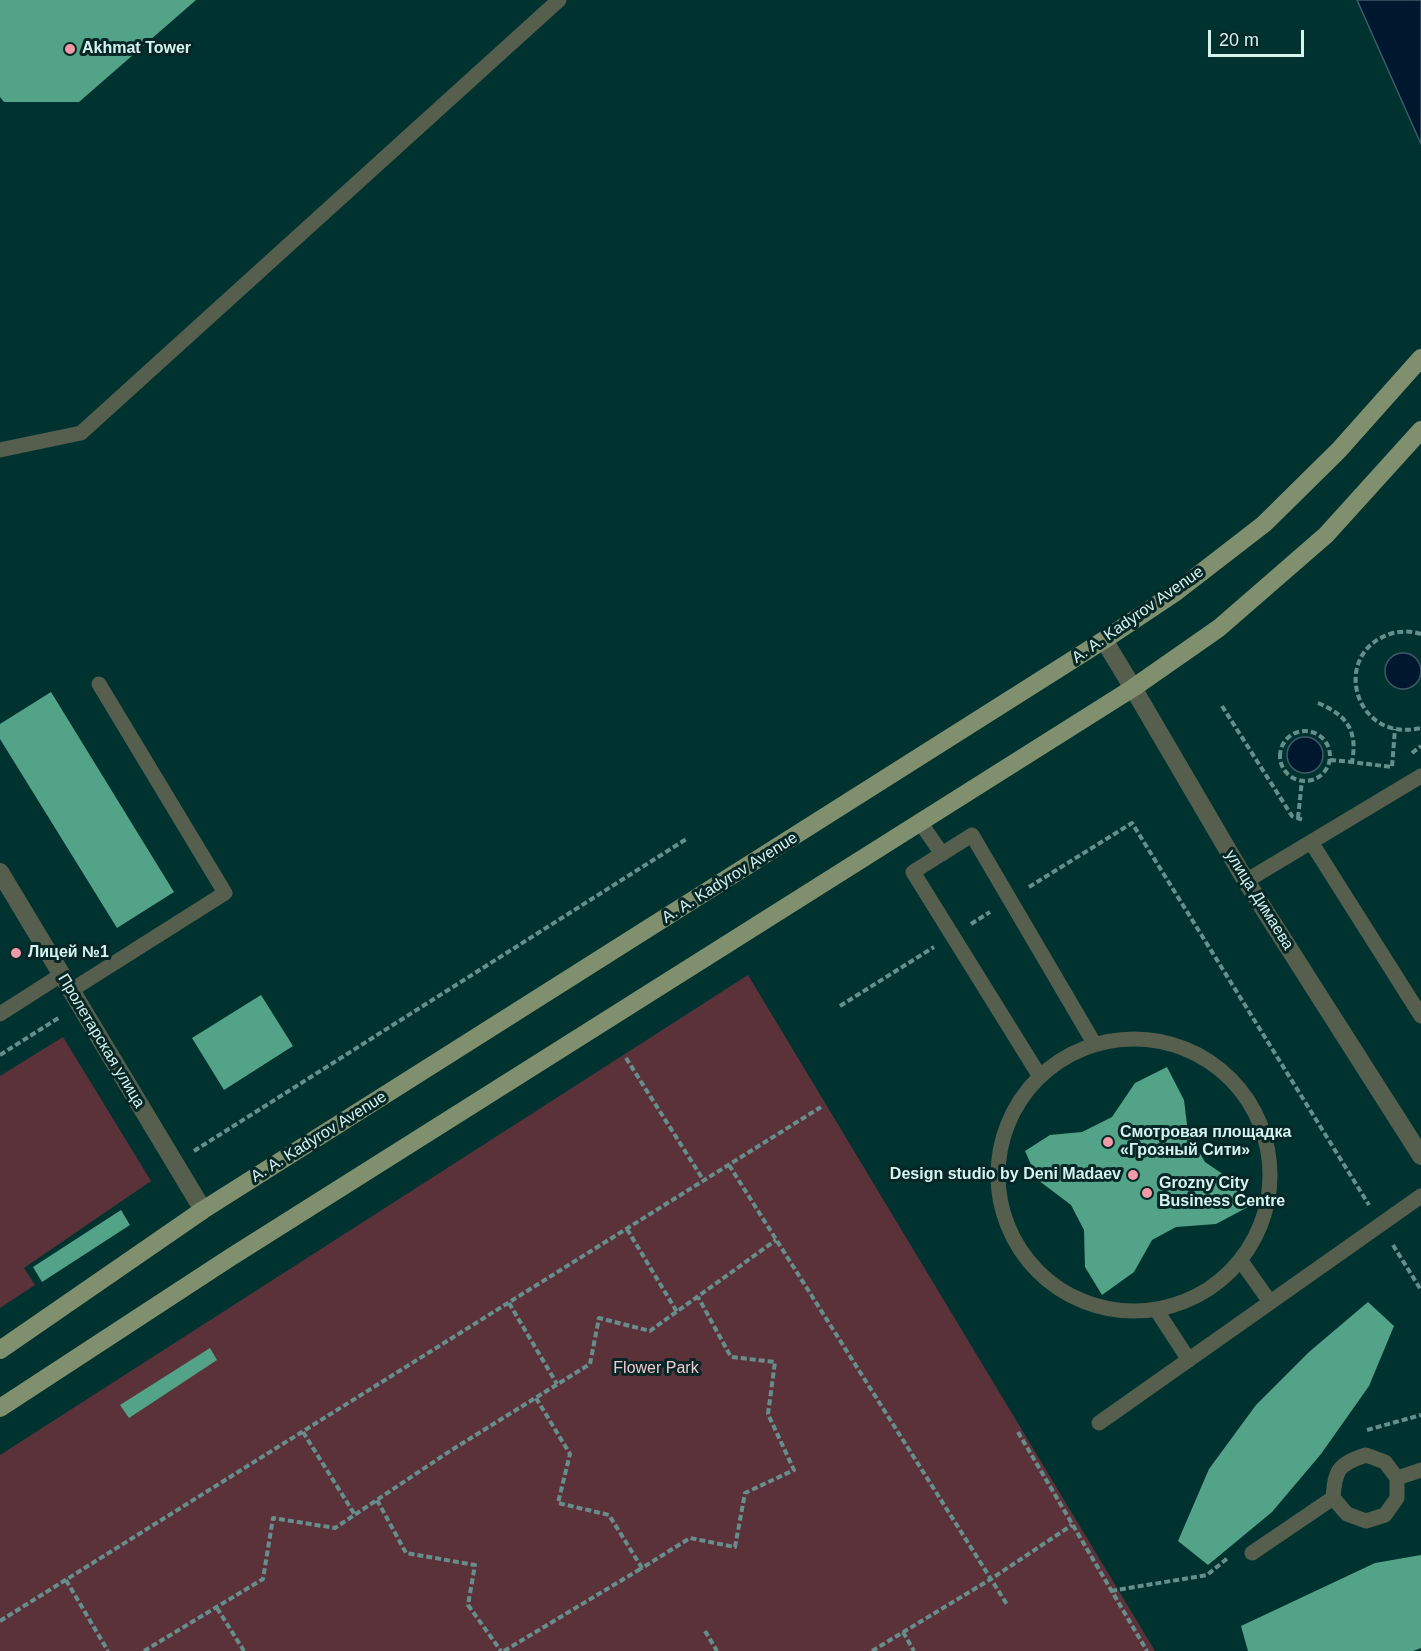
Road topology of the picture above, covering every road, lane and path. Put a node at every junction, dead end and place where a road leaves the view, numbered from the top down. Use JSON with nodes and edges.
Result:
{"nodes":[{"id":1,"x":559,"y":0,"type":"edge"},
{"id":2,"x":1421,"y":358,"type":"edge"},
{"id":3,"x":1421,"y":430,"type":"edge"},
{"id":4,"x":0,"y":450,"type":"edge"},
{"id":5,"x":1421,"y":634,"type":"edge"},
{"id":6,"x":1104,"y":640,"type":"junction"},
{"id":7,"x":99,"y":684,"type":"dead end"},
{"id":8,"x":1133,"y":687,"type":"junction"},
{"id":9,"x":1318,"y":703,"type":"dead end"},
{"id":10,"x":1222,"y":706,"type":"dead end"},
{"id":11,"x":1421,"y":728,"type":"edge"},
{"id":12,"x":1395,"y":729,"type":"junction"},
{"id":13,"x":1421,"y":746,"type":"edge"},
{"id":14,"x":1411,"y":753,"type":"dead end"},
{"id":15,"x":1330,"y":760,"type":"junction"},
{"id":16,"x":1402,"y":760,"type":"dead end"},
{"id":17,"x":1352,"y":762,"type":"junction"},
{"id":18,"x":1392,"y":767,"type":"junction"},
{"id":19,"x":1383,"y":773,"type":"dead end"},
{"id":20,"x":1421,"y":776,"type":"edge"},
{"id":21,"x":1302,"y":780,"type":"junction"},
{"id":22,"x":1298,"y":818,"type":"junction"},
{"id":23,"x":1310,"y":820,"type":"dead end"},
{"id":24,"x":920,"y":822,"type":"junction"},
{"id":25,"x":688,"y":838,"type":"dead end"},
{"id":26,"x":1311,"y":842,"type":"junction"},
{"id":27,"x":942,"y":854,"type":"junction"},
{"id":28,"x":0,"y":872,"type":"edge"},
{"id":29,"x":1246,"y":880,"type":"junction"},
{"id":30,"x":1009,"y":900,"type":"junction"},
{"id":31,"x":952,"y":936,"type":"junction"},
{"id":32,"x":61,"y":975,"type":"junction"},
{"id":33,"x":74,"y":998,"type":"junction"},
{"id":34,"x":840,"y":1006,"type":"dead end"},
{"id":35,"x":0,"y":1014,"type":"edge"},
{"id":36,"x":1421,"y":1016,"type":"edge"},
{"id":37,"x":1094,"y":1043,"type":"junction"},
{"id":38,"x":0,"y":1055,"type":"edge"},
{"id":39,"x":626,"y":1059,"type":"dead end"},
{"id":40,"x":1039,"y":1075,"type":"junction"},
{"id":41,"x":821,"y":1107,"type":"dead end"},
{"id":42,"x":1421,"y":1156,"type":"edge"},
{"id":43,"x":175,"y":1163,"type":"junction"},
{"id":44,"x":729,"y":1165,"type":"junction"},
{"id":45,"x":704,"y":1181,"type":"junction"},
{"id":46,"x":1421,"y":1196,"type":"edge"},
{"id":47,"x":203,"y":1210,"type":"junction"},
{"id":48,"x":1380,"y":1224,"type":"junction"},
{"id":49,"x":627,"y":1229,"type":"junction"},
{"id":50,"x":776,"y":1240,"type":"junction"},
{"id":51,"x":1241,"y":1262,"type":"junction"},
{"id":52,"x":1421,"y":1290,"type":"edge"},
{"id":53,"x":698,"y":1297,"type":"junction"},
{"id":54,"x":1270,"y":1302,"type":"junction"},
{"id":55,"x":509,"y":1303,"type":"junction"},
{"id":56,"x":1157,"y":1311,"type":"junction"},
{"id":57,"x":677,"y":1312,"type":"junction"},
{"id":58,"x":0,"y":1350,"type":"edge"},
{"id":59,"x":1189,"y":1360,"type":"junction"},
{"id":60,"x":557,"y":1384,"type":"junction"},
{"id":61,"x":536,"y":1398,"type":"junction"},
{"id":62,"x":0,"y":1408,"type":"edge"},
{"id":63,"x":1099,"y":1423,"type":"dead end"},
{"id":64,"x":303,"y":1431,"type":"junction"},
{"id":65,"x":1018,"y":1432,"type":"dead end"},
{"id":66,"x":1421,"y":1470,"type":"edge"},
{"id":67,"x":1397,"y":1478,"type":"junction"},
{"id":68,"x":1333,"y":1498,"type":"junction"},
{"id":69,"x":377,"y":1500,"type":"junction"},
{"id":70,"x":355,"y":1515,"type":"junction"},
{"id":71,"x":1072,"y":1525,"type":"junction"},
{"id":72,"x":1252,"y":1554,"type":"dead end"},
{"id":73,"x":642,"y":1568,"type":"junction"},
{"id":74,"x":991,"y":1579,"type":"junction"},
{"id":75,"x":66,"y":1580,"type":"junction"},
{"id":76,"x":1008,"y":1606,"type":"dead end"},
{"id":77,"x":217,"y":1608,"type":"junction"},
{"id":78,"x":0,"y":1621,"type":"edge"},
{"id":79,"x":705,"y":1631,"type":"dead end"},
{"id":80,"x":903,"y":1632,"type":"junction"},
{"id":81,"x":108,"y":1651,"type":"edge"},
{"id":82,"x":144,"y":1651,"type":"edge"},
{"id":83,"x":244,"y":1651,"type":"edge"},
{"id":84,"x":503,"y":1651,"type":"edge"},
{"id":85,"x":717,"y":1651,"type":"edge"},
{"id":86,"x":872,"y":1651,"type":"edge"},
{"id":87,"x":914,"y":1651,"type":"edge"},
{"id":88,"x":1147,"y":1651,"type":"edge"}],
"edges":[{"from":1,"to":4,"type":"lane"},
{"from":2,"to":6,"type":"main road","name":"A. A. Kadyrov Avenue"},
{"from":3,"to":8,"type":"main road"},
{"from":5,"to":12,"type":"path"},
{"from":6,"to":8,"type":"street","name":"улица Димаева"},
{"from":6,"to":47,"type":"main road","name":"A. A. Kadyrov Avenue"},
{"from":7,"to":33,"type":"lane"},
{"from":8,"to":24,"type":"main road"},
{"from":8,"to":29,"type":"street","name":"улица Димаева"},
{"from":9,"to":17,"type":"path"},
{"from":10,"to":22,"type":"path"},
{"from":11,"to":12,"type":"path"},
{"from":12,"to":18,"type":"path"},
{"from":13,"to":14,"type":"path"},
{"from":15,"to":17,"type":"path"},
{"from":15,"to":21,"type":"path"},
{"from":15,"to":21,"type":"path"},
{"from":16,"to":18,"type":"path"},
{"from":17,"to":18,"type":"path"},
{"from":18,"to":19,"type":"path"},
{"from":20,"to":26,"type":"lane"},
{"from":21,"to":22,"type":"path"},
{"from":22,"to":23,"type":"path"},
{"from":24,"to":27,"type":"lane"},
{"from":24,"to":62,"type":"main road"},
{"from":25,"to":43,"type":"path"},
{"from":26,"to":29,"type":"lane"},
{"from":26,"to":36,"type":"lane"},
{"from":27,"to":30,"type":"lane"},
{"from":27,"to":31,"type":"lane"},
{"from":28,"to":32,"type":"street","name":"Пролетарская улица"},
{"from":29,"to":42,"type":"street","name":"улица Димаева"},
{"from":30,"to":31,"type":"path"},
{"from":30,"to":37,"type":"lane"},
{"from":30,"to":48,"type":"path"},
{"from":31,"to":34,"type":"path"},
{"from":31,"to":40,"type":"lane"},
{"from":32,"to":33,"type":"street","name":"Пролетарская улица"},
{"from":32,"to":35,"type":"lane"},
{"from":33,"to":38,"type":"path"},
{"from":33,"to":43,"type":"street","name":"Пролетарская улица"},
{"from":37,"to":40,"type":"lane"},
{"from":37,"to":51,"type":"lane"},
{"from":39,"to":45,"type":"path"},
{"from":40,"to":56,"type":"lane"},
{"from":41,"to":44,"type":"path"},
{"from":43,"to":47,"type":"street","name":"Пролетарская улица"},
{"from":44,"to":45,"type":"path"},
{"from":44,"to":50,"type":"path"},
{"from":45,"to":49,"type":"path"},
{"from":46,"to":48,"type":"lane"},
{"from":47,"to":58,"type":"main road","name":"A. A. Kadyrov Avenue"},
{"from":48,"to":52,"type":"path"},
{"from":48,"to":54,"type":"lane"},
{"from":49,"to":55,"type":"path"},
{"from":49,"to":57,"type":"path"},
{"from":50,"to":53,"type":"path"},
{"from":50,"to":74,"type":"path"},
{"from":51,"to":54,"type":"lane"},
{"from":51,"to":56,"type":"lane"},
{"from":53,"to":57,"type":"path"},
{"from":53,"to":73,"type":"path"},
{"from":54,"to":59,"type":"lane"},
{"from":55,"to":60,"type":"path"},
{"from":55,"to":64,"type":"path"},
{"from":56,"to":59,"type":"lane"},
{"from":57,"to":60,"type":"path"},
{"from":59,"to":63,"type":"lane"},
{"from":60,"to":61,"type":"path"},
{"from":61,"to":69,"type":"path"},
{"from":61,"to":73,"type":"path"},
{"from":64,"to":70,"type":"path"},
{"from":64,"to":75,"type":"path"},
{"from":65,"to":71,"type":"path"},
{"from":66,"to":67,"type":"lane"},
{"from":67,"to":68,"type":"lane"},
{"from":67,"to":68,"type":"lane"},
{"from":68,"to":72,"type":"lane"},
{"from":69,"to":70,"type":"path"},
{"from":69,"to":84,"type":"path"},
{"from":70,"to":77,"type":"path"},
{"from":71,"to":74,"type":"path"},
{"from":71,"to":88,"type":"path"},
{"from":73,"to":84,"type":"path"},
{"from":74,"to":76,"type":"path"},
{"from":74,"to":80,"type":"path"},
{"from":75,"to":78,"type":"path"},
{"from":75,"to":81,"type":"path"},
{"from":77,"to":82,"type":"path"},
{"from":77,"to":83,"type":"path"},
{"from":79,"to":85,"type":"path"},
{"from":80,"to":86,"type":"path"},
{"from":80,"to":87,"type":"path"}]}
